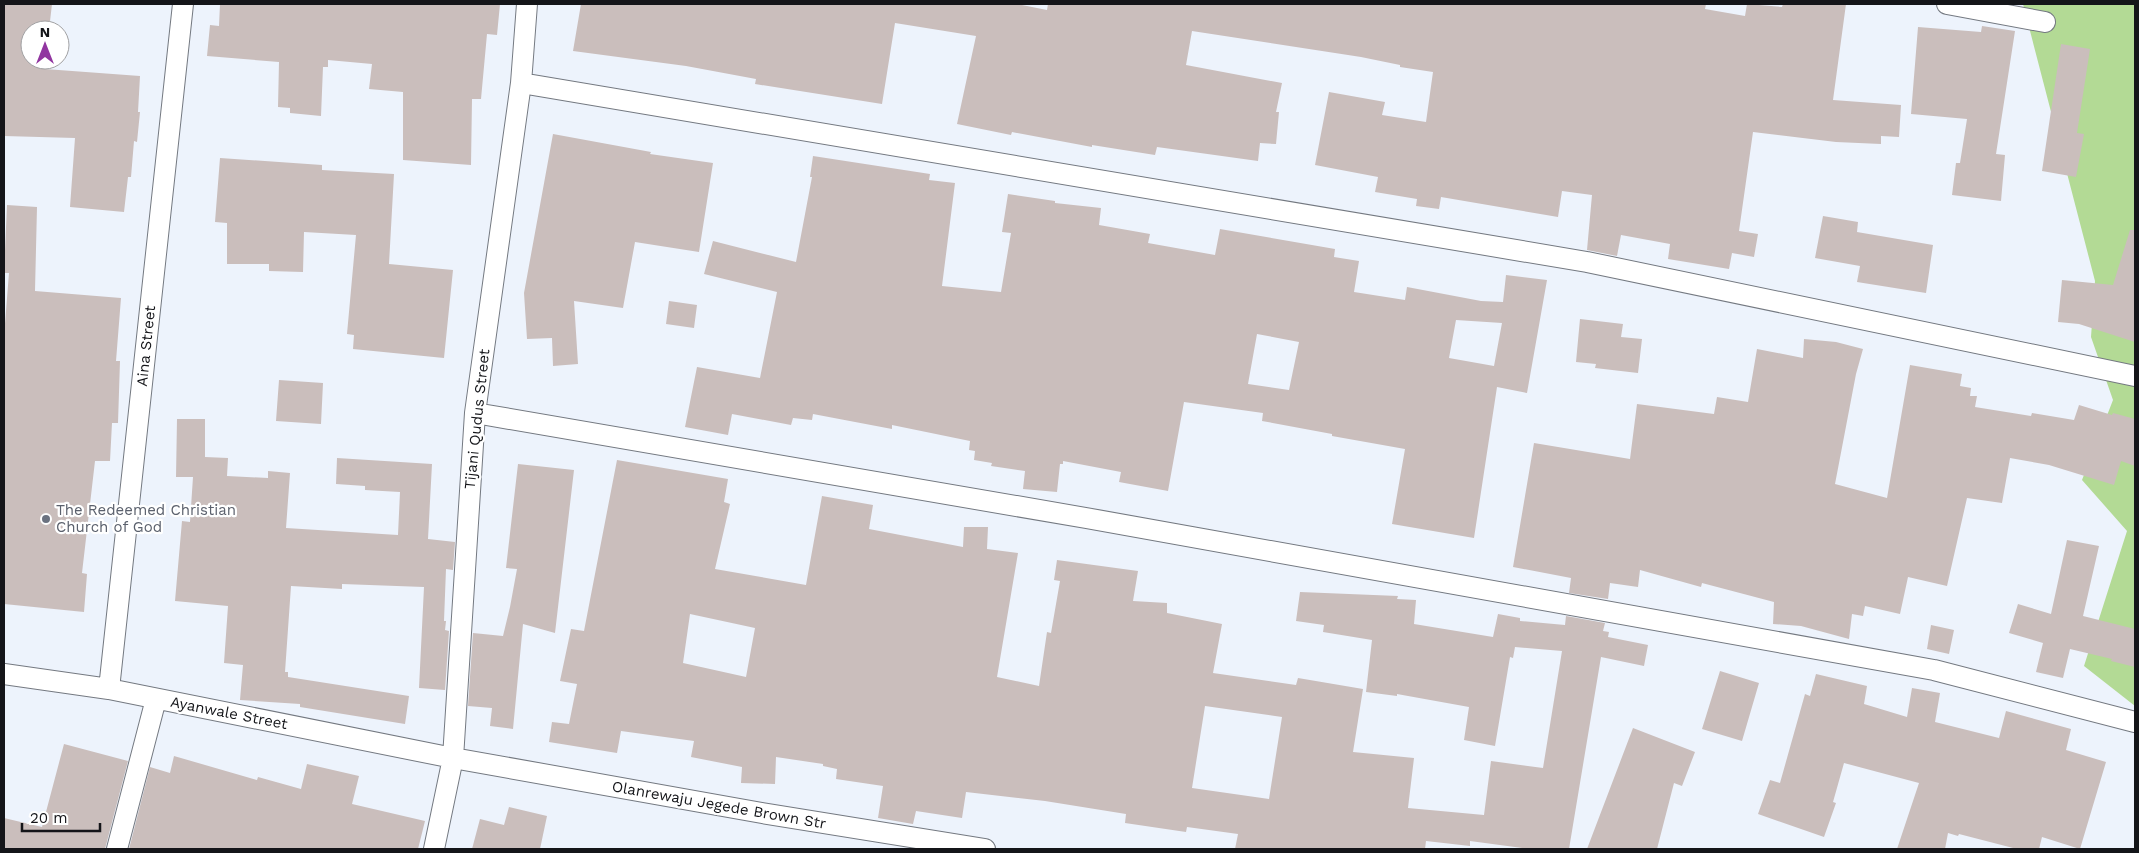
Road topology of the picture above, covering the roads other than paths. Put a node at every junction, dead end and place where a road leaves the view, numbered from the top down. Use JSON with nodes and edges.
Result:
{"nodes":[{"id":1,"x":184,"y":4,"type":"edge"},
{"id":2,"x":527,"y":4,"type":"edge"},
{"id":3,"x":1947,"y":4,"type":"edge"},
{"id":4,"x":2045,"y":22,"type":"dead end"},
{"id":5,"x":521,"y":83,"type":"junction"},
{"id":6,"x":2135,"y":376,"type":"edge"},
{"id":7,"x":475,"y":413,"type":"junction"},
{"id":8,"x":4,"y":674,"type":"edge"},
{"id":9,"x":108,"y":689,"type":"junction"},
{"id":10,"x":156,"y":698,"type":"junction"},
{"id":11,"x":2135,"y":722,"type":"edge"},
{"id":12,"x":452,"y":758,"type":"junction"},
{"id":13,"x":117,"y":849,"type":"edge"},
{"id":14,"x":434,"y":849,"type":"edge"},
{"id":15,"x":985,"y":849,"type":"edge"}],
"edges":[{"from":1,"to":9,"type":"street","name":"Aina Street"},
{"from":2,"to":5,"type":"street","name":"Tijani Qudus Street"},
{"from":3,"to":4,"type":"street"},
{"from":5,"to":6,"type":"street"},
{"from":5,"to":7,"type":"street","name":"Tijani Qudus Street"},
{"from":7,"to":11,"type":"street"},
{"from":7,"to":12,"type":"street","name":"Tijani Qudus Street"},
{"from":8,"to":9,"type":"street","name":"Ayanwale Street"},
{"from":9,"to":10,"type":"street","name":"Ayanwale Street"},
{"from":10,"to":12,"type":"street","name":"Ayanwale Street"},
{"from":10,"to":13,"type":"street"},
{"from":12,"to":14,"type":"street","name":"Tijani Qudus Street"},
{"from":12,"to":15,"type":"street","name":"Olanrewaju Jegede Brown Str"}]}
